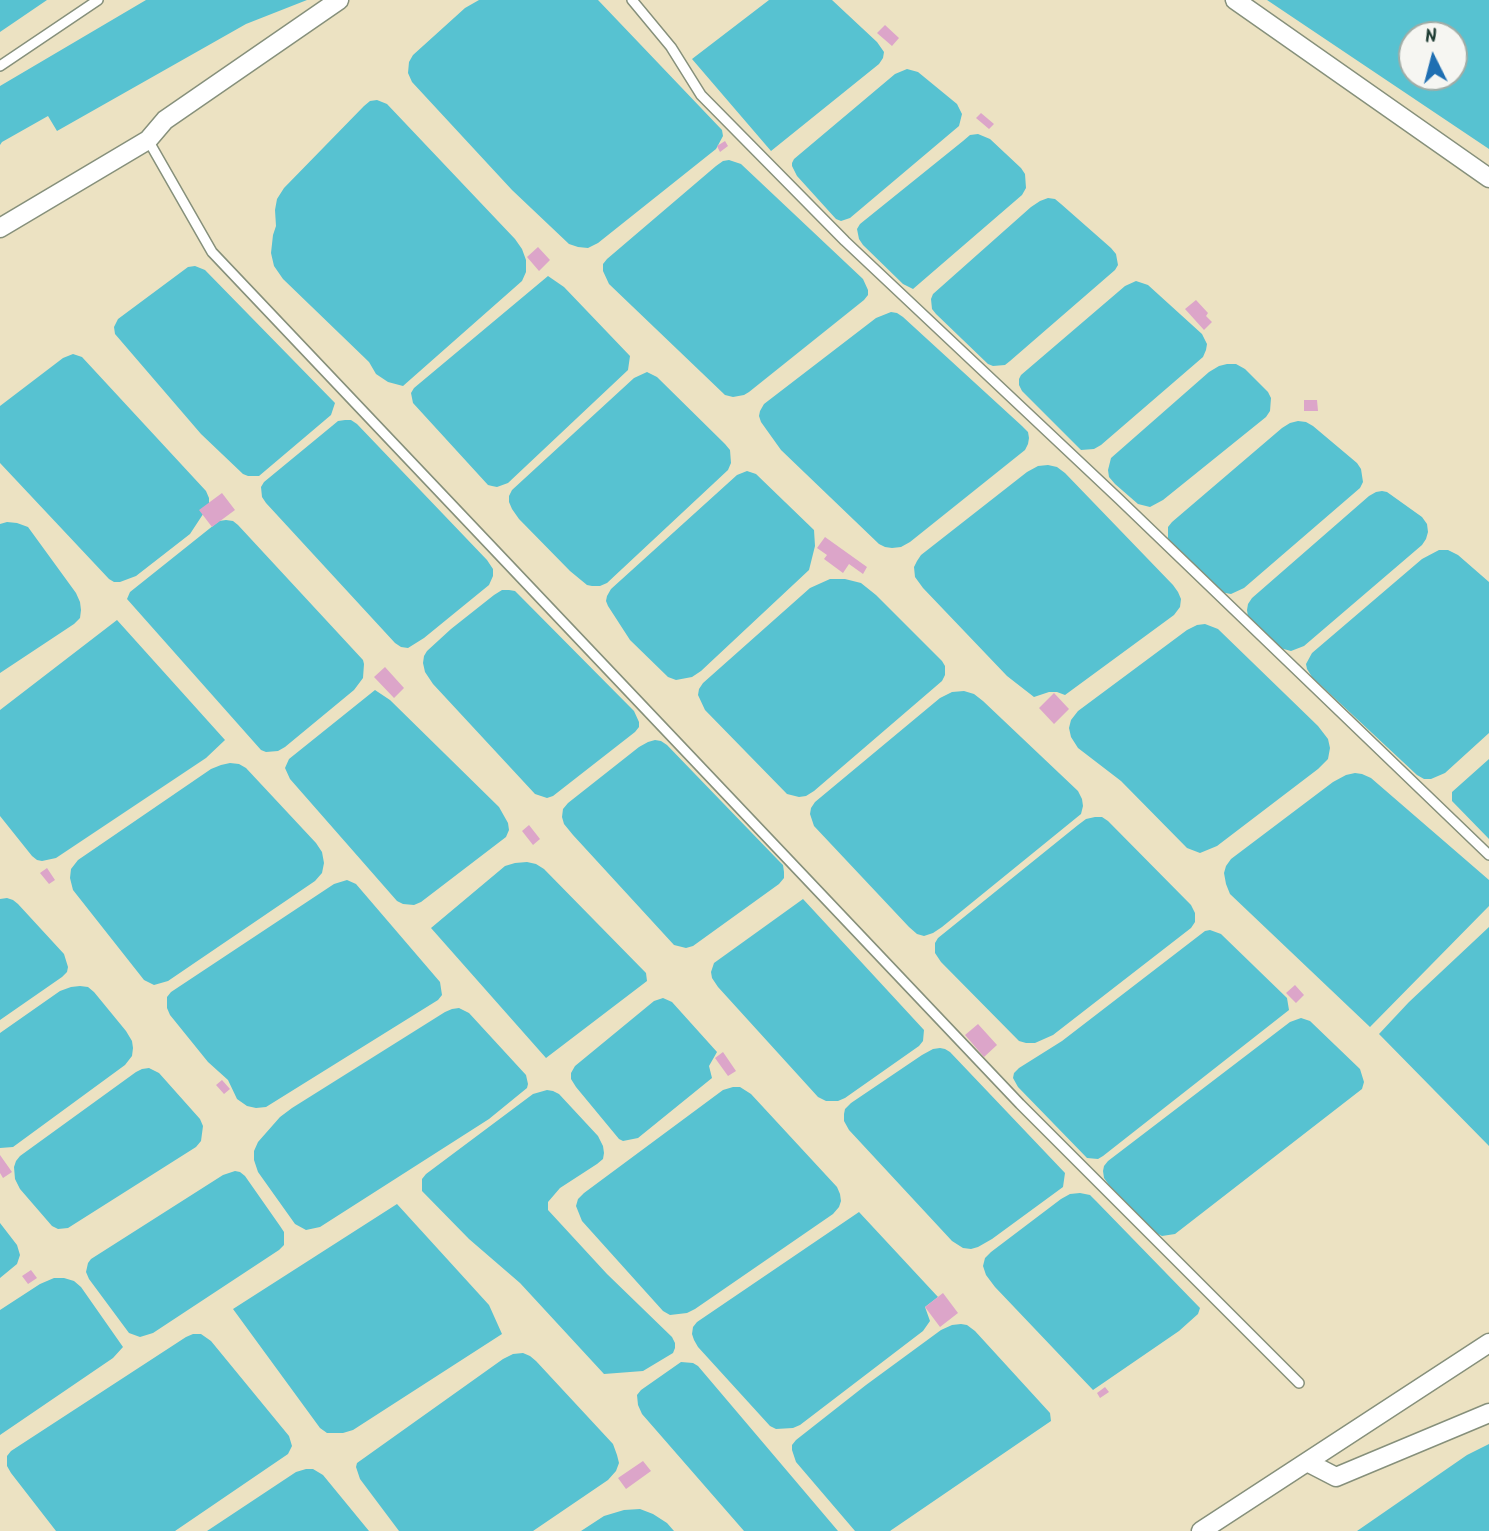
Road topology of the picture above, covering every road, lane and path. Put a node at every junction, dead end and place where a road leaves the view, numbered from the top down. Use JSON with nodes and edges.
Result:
{"nodes":[{"id":1,"x":98,"y":0,"type":"edge"},
{"id":2,"x":339,"y":0,"type":"edge"},
{"id":3,"x":632,"y":0,"type":"edge"},
{"id":4,"x":1235,"y":0,"type":"edge"},
{"id":5,"x":0,"y":66,"type":"edge"},
{"id":6,"x":148,"y":139,"type":"junction"},
{"id":7,"x":1489,"y":178,"type":"edge"},
{"id":8,"x":0,"y":228,"type":"edge"},
{"id":9,"x":1489,"y":855,"type":"edge"},
{"id":10,"x":1489,"y":1343,"type":"edge"},
{"id":11,"x":1299,"y":1383,"type":"dead end"},
{"id":12,"x":1489,"y":1413,"type":"edge"},
{"id":13,"x":1307,"y":1462,"type":"junction"},
{"id":14,"x":1200,"y":1531,"type":"edge"}],
"edges":[{"from":1,"to":5,"type":"lane"},
{"from":2,"to":6,"type":"street"},
{"from":3,"to":9,"type":"lane"},
{"from":4,"to":7,"type":"street"},
{"from":6,"to":8,"type":"street"},
{"from":6,"to":11,"type":"lane"},
{"from":10,"to":13,"type":"street"},
{"from":12,"to":13,"type":"street"},
{"from":13,"to":14,"type":"street"}]}
